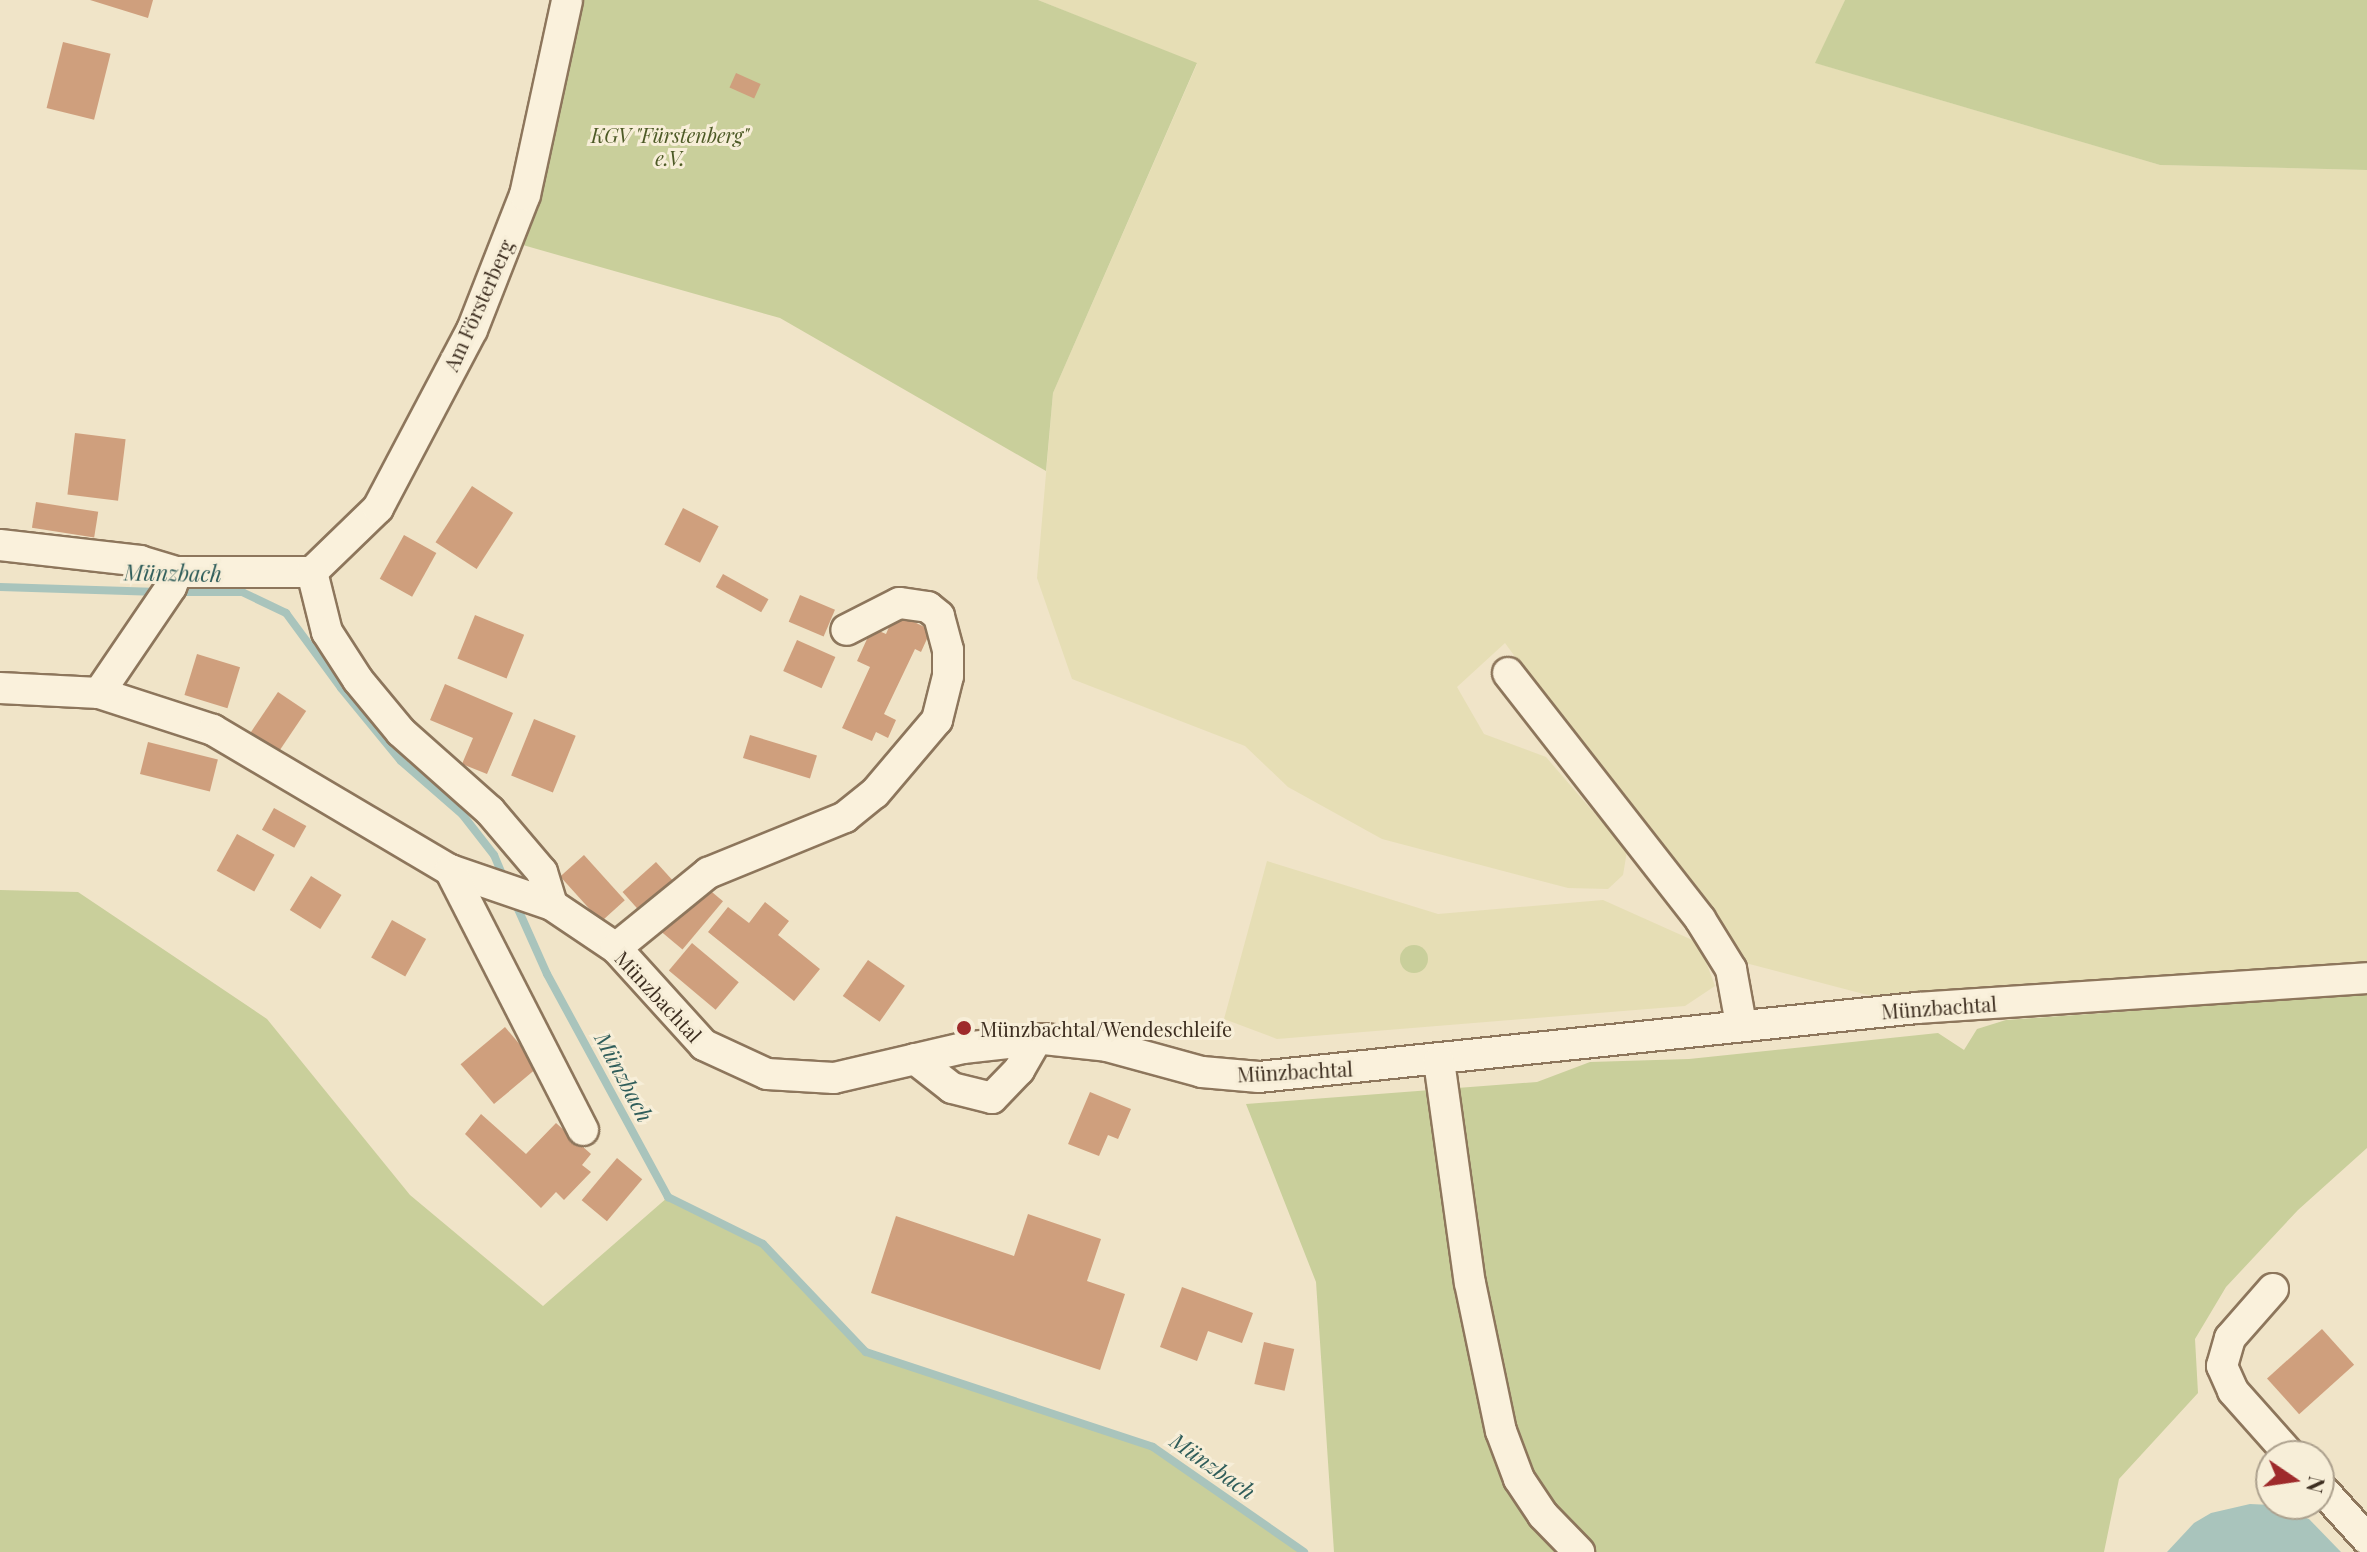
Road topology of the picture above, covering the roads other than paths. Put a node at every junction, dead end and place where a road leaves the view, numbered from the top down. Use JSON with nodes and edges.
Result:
{"nodes":[{"id":1,"x":567,"y":0,"type":"edge"},
{"id":2,"x":0,"y":545,"type":"edge"},
{"id":3,"x":312,"y":572,"type":"junction"},
{"id":4,"x":174,"y":579,"type":"junction"},
{"id":5,"x":846,"y":630,"type":"dead end"},
{"id":6,"x":1508,"y":673,"type":"dead end"},
{"id":7,"x":0,"y":688,"type":"edge"},
{"id":8,"x":99,"y":693,"type":"junction"},
{"id":9,"x":450,"y":870,"type":"junction"},
{"id":10,"x":543,"y":901,"type":"junction"},
{"id":11,"x":616,"y":948,"type":"junction"},
{"id":12,"x":2367,"y":978,"type":"edge"},
{"id":13,"x":1741,"y":1024,"type":"junction"},
{"id":14,"x":1036,"y":1040,"type":"junction"},
{"id":15,"x":915,"y":1059,"type":"junction"},
{"id":16,"x":1439,"y":1061,"type":"junction"},
{"id":17,"x":583,"y":1130,"type":"dead end"},
{"id":18,"x":2273,"y":1289,"type":"dead end"},
{"id":19,"x":2277,"y":1440,"type":"edge"},
{"id":20,"x":2335,"y":1504,"type":"edge"},
{"id":21,"x":2367,"y":1539,"type":"edge"},
{"id":22,"x":1579,"y":1552,"type":"edge"}],
"edges":[{"from":1,"to":3,"type":"street","name":"Am Försterberg"},
{"from":2,"to":4,"type":"street"},
{"from":3,"to":4,"type":"street"},
{"from":3,"to":10,"type":"street"},
{"from":4,"to":8,"type":"street"},
{"from":5,"to":11,"type":"street"},
{"from":6,"to":13,"type":"street"},
{"from":7,"to":8,"type":"street","name":"Münzbachtal"},
{"from":8,"to":9,"type":"street","name":"Münzbachtal"},
{"from":9,"to":10,"type":"street","name":"Münzbachtal"},
{"from":9,"to":17,"type":"street"},
{"from":10,"to":11,"type":"street","name":"Münzbachtal"},
{"from":11,"to":15,"type":"street","name":"Münzbachtal"},
{"from":12,"to":13,"type":"street","name":"Münzbachtal"},
{"from":13,"to":16,"type":"street","name":"Münzbachtal"},
{"from":14,"to":15,"type":"street","name":"Münzbachtal"},
{"from":14,"to":15,"type":"street"},
{"from":14,"to":16,"type":"street","name":"Münzbachtal"},
{"from":16,"to":22,"type":"street"},
{"from":18,"to":19,"type":"street"},
{"from":20,"to":21,"type":"street"}]}
